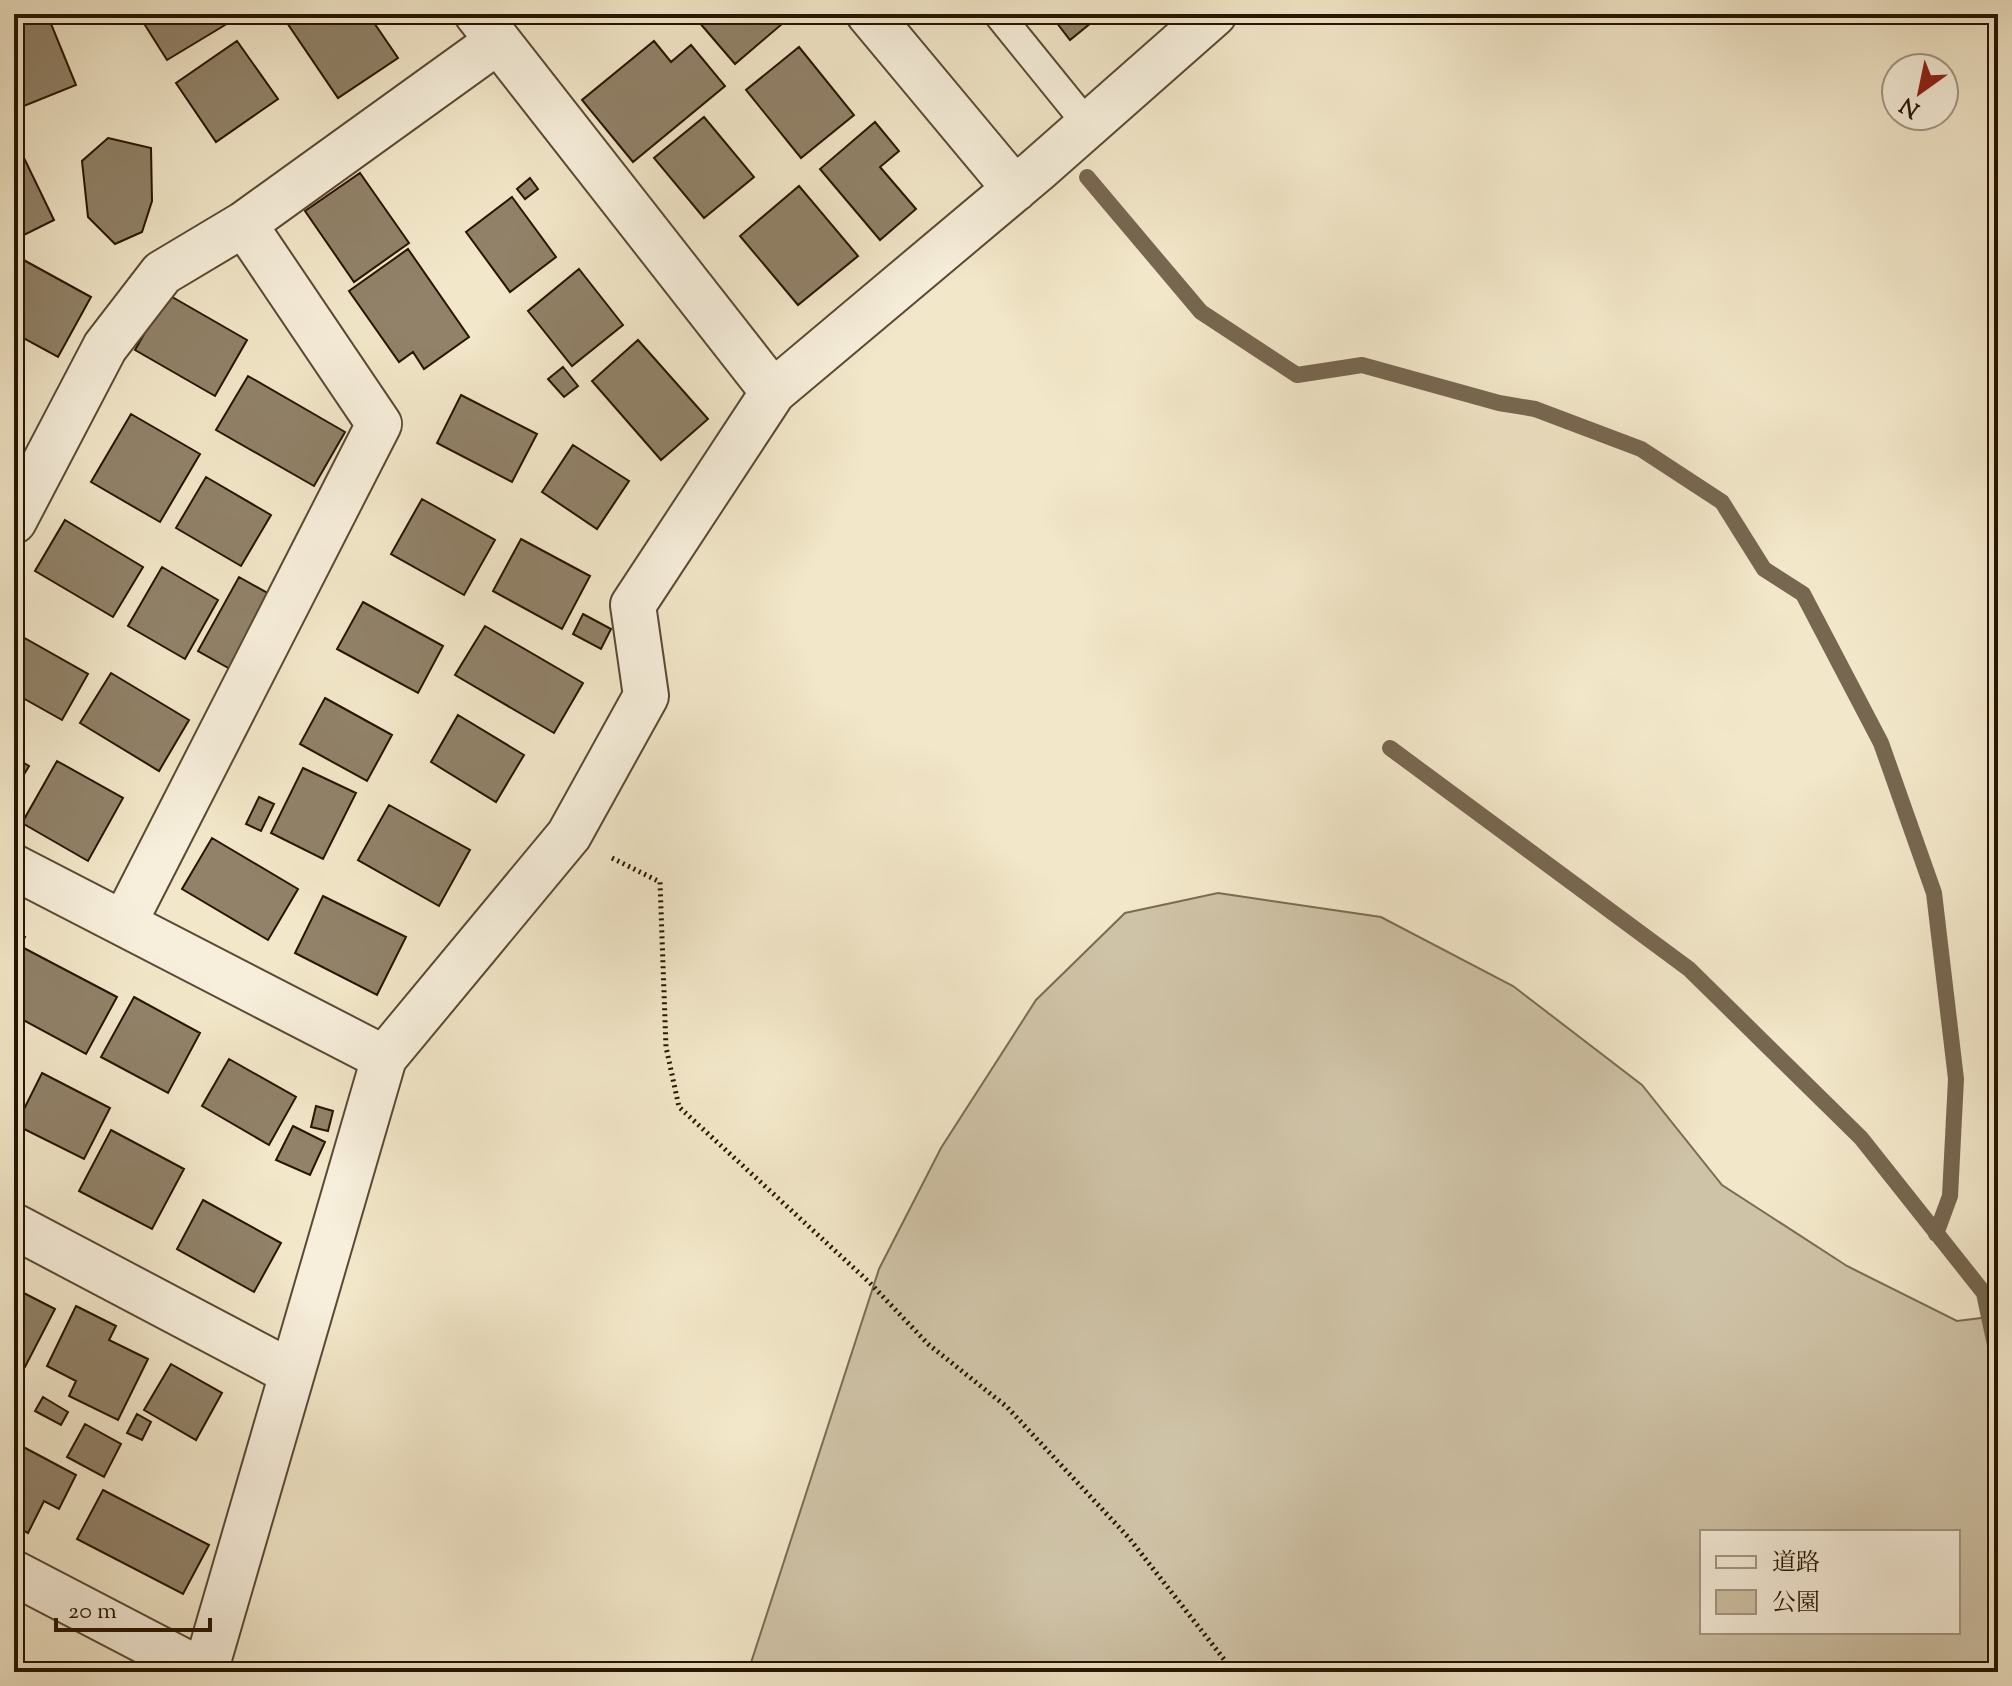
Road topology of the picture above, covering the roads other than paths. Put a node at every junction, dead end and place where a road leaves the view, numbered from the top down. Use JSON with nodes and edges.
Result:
{"nodes":[{"id":1,"x":869,"y":14,"type":"edge"},
{"id":2,"x":998,"y":14,"type":"edge"},
{"id":3,"x":1214,"y":14,"type":"edge"},
{"id":4,"x":488,"y":28,"type":"edge"},
{"id":5,"x":1088,"y":125,"type":"junction"},
{"id":6,"x":1015,"y":189,"type":"junction"},
{"id":7,"x":244,"y":224,"type":"junction"},
{"id":8,"x":773,"y":392,"type":"junction"},
{"id":9,"x":14,"y":521,"type":"edge"},
{"id":10,"x":14,"y":867,"type":"edge"},
{"id":11,"x":124,"y":923,"type":"junction"},
{"id":12,"x":384,"y":1058,"type":"junction"},
{"id":13,"x":14,"y":1226,"type":"edge"},
{"id":14,"x":292,"y":1373,"type":"junction"},
{"id":15,"x":14,"y":1573,"type":"edge"},
{"id":16,"x":205,"y":1672,"type":"edge"}],
"edges":[{"from":1,"to":6,"type":"street"},
{"from":2,"to":5,"type":"lane"},
{"from":3,"to":5,"type":"street"},
{"from":4,"to":7,"type":"street"},
{"from":4,"to":8,"type":"street"},
{"from":5,"to":6,"type":"street"},
{"from":6,"to":8,"type":"street"},
{"from":7,"to":9,"type":"street"},
{"from":7,"to":11,"type":"street"},
{"from":8,"to":12,"type":"street"},
{"from":10,"to":11,"type":"street"},
{"from":11,"to":12,"type":"street"},
{"from":12,"to":14,"type":"street"},
{"from":13,"to":14,"type":"street"},
{"from":14,"to":16,"type":"street"},
{"from":15,"to":16,"type":"street"}]}
